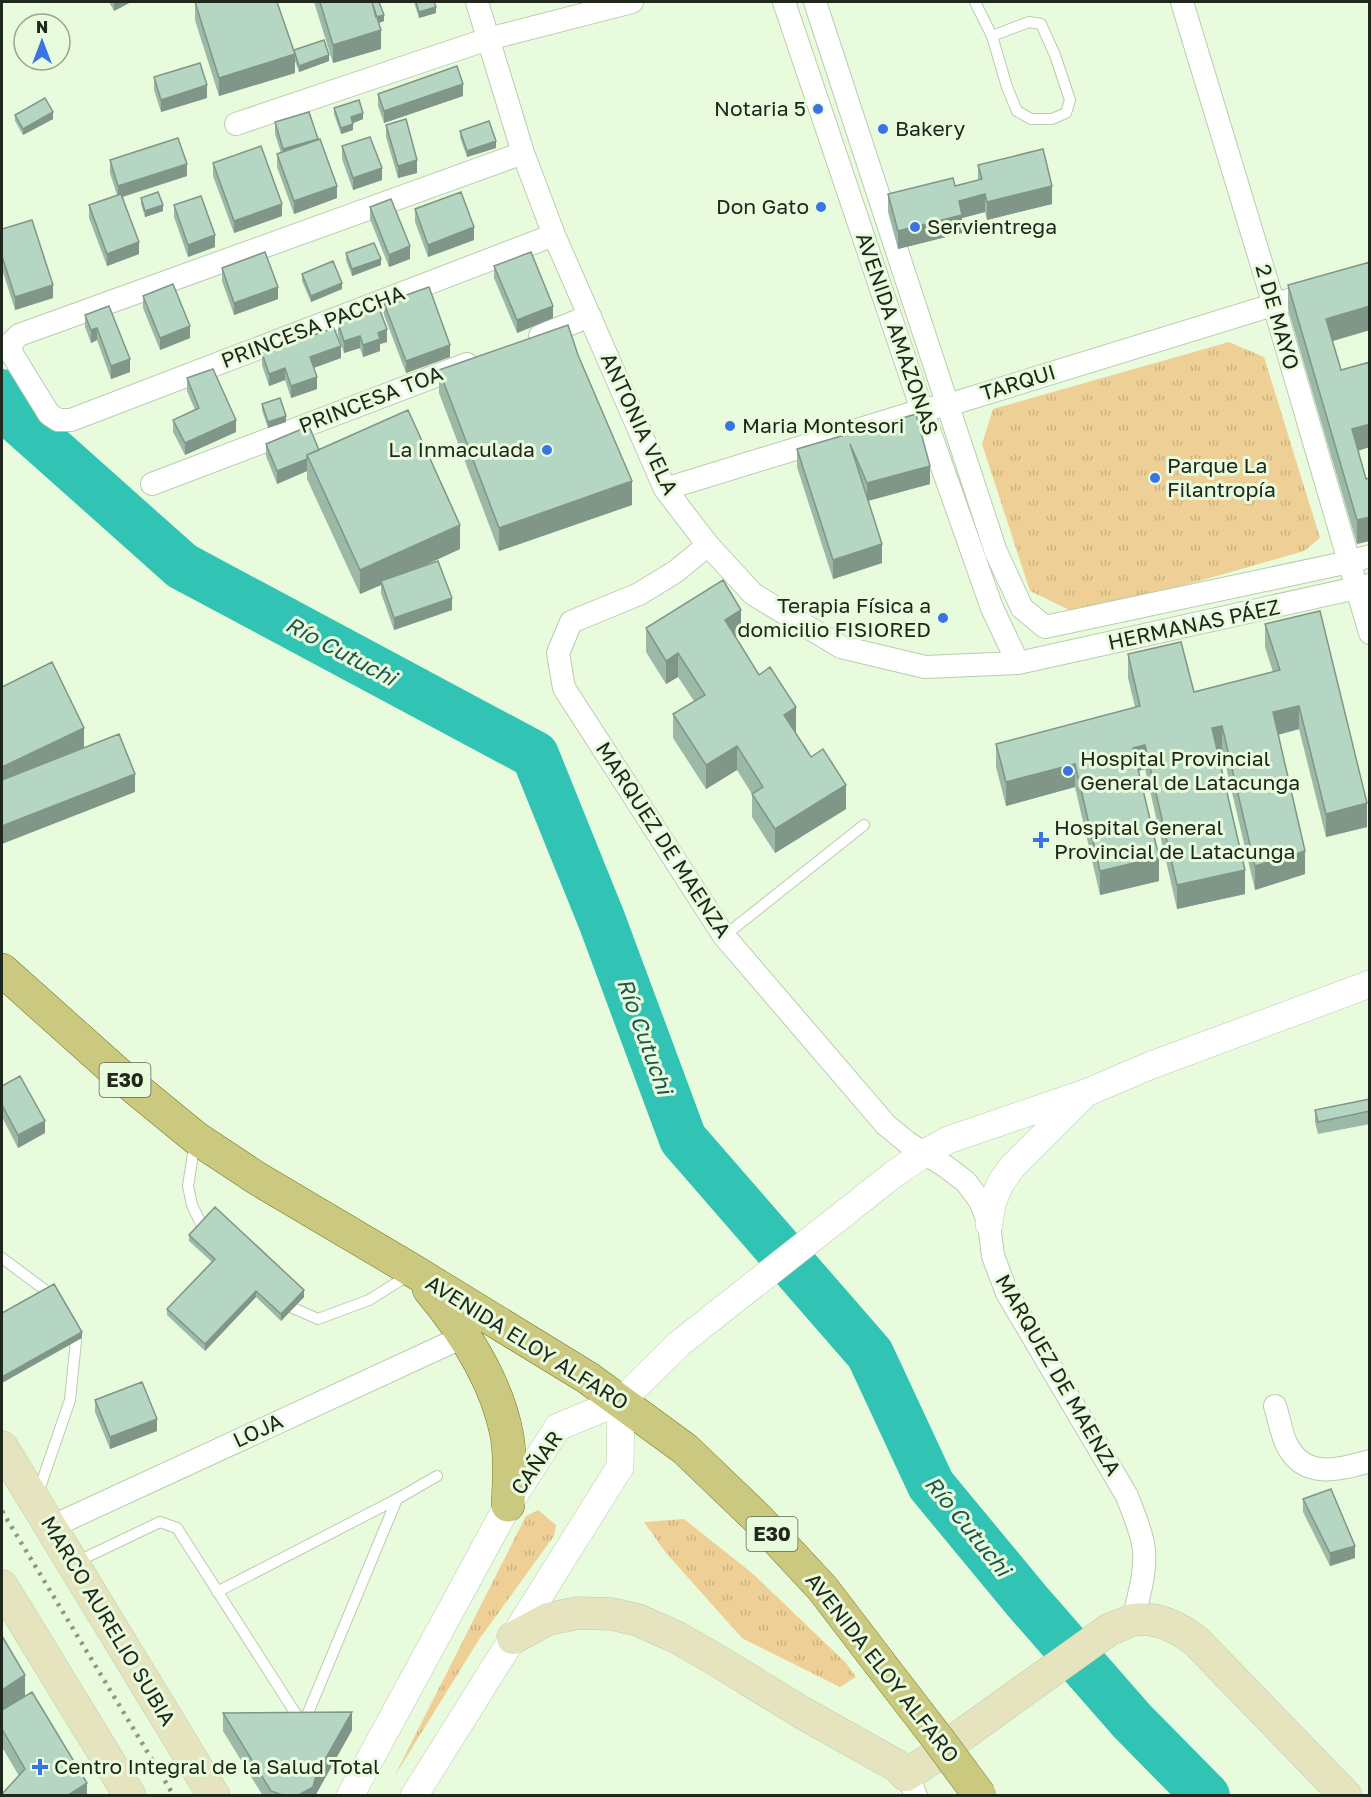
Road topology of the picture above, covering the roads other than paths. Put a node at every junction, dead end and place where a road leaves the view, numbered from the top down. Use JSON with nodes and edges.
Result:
{"nodes":[{"id":1,"x":477,"y":2,"type":"edge"},
{"id":2,"x":632,"y":2,"type":"edge"},
{"id":3,"x":784,"y":2,"type":"edge"},
{"id":4,"x":815,"y":2,"type":"edge"},
{"id":5,"x":975,"y":2,"type":"edge"},
{"id":6,"x":1182,"y":2,"type":"edge"},
{"id":7,"x":992,"y":36,"type":"junction"},
{"id":8,"x":488,"y":39,"type":"junction"},
{"id":9,"x":236,"y":124,"type":"dead end"},
{"id":10,"x":523,"y":153,"type":"junction"},
{"id":11,"x":554,"y":235,"type":"junction"},
{"id":12,"x":1370,"y":275,"type":"edge"},
{"id":13,"x":1274,"y":305,"type":"junction"},
{"id":14,"x":590,"y":316,"type":"junction"},
{"id":15,"x":525,"y":342,"type":"edge"},
{"id":16,"x":492,"y":354,"type":"edge"},
{"id":17,"x":948,"y":405,"type":"junction"},
{"id":18,"x":922,"y":410,"type":"junction"},
{"id":19,"x":152,"y":484,"type":"dead end"},
{"id":20,"x":665,"y":489,"type":"junction"},
{"id":21,"x":708,"y":545,"type":"junction"},
{"id":22,"x":1359,"y":559,"type":"edge"},
{"id":23,"x":1363,"y":587,"type":"edge"},
{"id":24,"x":1045,"y":627,"type":"joint"},
{"id":25,"x":1370,"y":633,"type":"edge"},
{"id":26,"x":1018,"y":663,"type":"junction"},
{"id":27,"x":864,"y":825,"type":"dead end"},
{"id":28,"x":724,"y":936,"type":"junction"},
{"id":29,"x":2,"y":970,"type":"edge"},
{"id":30,"x":1370,"y":984,"type":"edge"},
{"id":31,"x":1088,"y":1092,"type":"junction"},
{"id":32,"x":196,"y":1138,"type":"junction"},
{"id":33,"x":924,"y":1153,"type":"junction"},
{"id":34,"x":989,"y":1224,"type":"junction"},
{"id":35,"x":202,"y":1226,"type":"edge"},
{"id":36,"x":2,"y":1258,"type":"edge"},
{"id":37,"x":415,"y":1272,"type":"junction"},
{"id":38,"x":49,"y":1293,"type":"edge"},
{"id":39,"x":294,"y":1308,"type":"edge"},
{"id":40,"x":465,"y":1336,"type":"junction"},
{"id":41,"x":76,"y":1341,"type":"edge"},
{"id":42,"x":621,"y":1401,"type":"junction"},
{"id":43,"x":1275,"y":1406,"type":"dead end"},
{"id":44,"x":2,"y":1447,"type":"edge"},
{"id":45,"x":1370,"y":1461,"type":"edge"},
{"id":46,"x":437,"y":1476,"type":"dead end"},
{"id":47,"x":397,"y":1499,"type":"junction"},
{"id":48,"x":508,"y":1505,"type":"junction"},
{"id":49,"x":43,"y":1514,"type":"junction"},
{"id":50,"x":74,"y":1563,"type":"junction"},
{"id":51,"x":2,"y":1586,"type":"edge"},
{"id":52,"x":217,"y":1592,"type":"junction"},
{"id":53,"x":1133,"y":1620,"type":"junction"},
{"id":54,"x":513,"y":1638,"type":"junction"},
{"id":55,"x":911,"y":1785,"type":"edge"},
{"id":56,"x":130,"y":1796,"type":"edge"},
{"id":57,"x":214,"y":1796,"type":"edge"},
{"id":58,"x":350,"y":1796,"type":"edge"},
{"id":59,"x":414,"y":1796,"type":"edge"},
{"id":60,"x":980,"y":1796,"type":"edge"},
{"id":61,"x":1346,"y":1796,"type":"edge"}],
"edges":[{"from":1,"to":8,"type":"street","name":"ANTONIA VELA"},
{"from":2,"to":8,"type":"street"},
{"from":3,"to":18,"type":"street","name":"AVENIDA AMAZONAS"},
{"from":4,"to":17,"type":"street","name":"AVENIDA AMAZONAS"},
{"from":5,"to":7,"type":"lane"},
{"from":6,"to":13,"type":"street","name":"2 DE MAYO"},
{"from":7,"to":7,"type":"lane"},
{"from":8,"to":9,"type":"street"},
{"from":8,"to":10,"type":"street","name":"ANTONIA VELA"},
{"from":10,"to":11,"type":"street","name":"ANTONIA VELA"},
{"from":10,"to":11,"type":"street","name":"PRINCESA PACCHA"},
{"from":11,"to":14,"type":"street","name":"ANTONIA VELA"},
{"from":12,"to":13,"type":"street","name":"TARQUI"},
{"from":13,"to":17,"type":"street","name":"TARQUI"},
{"from":13,"to":22,"type":"street","name":"2 DE MAYO"},
{"from":14,"to":15,"type":"street"},
{"from":14,"to":20,"type":"street","name":"ANTONIA VELA"},
{"from":16,"to":19,"type":"street","name":"PRINCESA TOA"},
{"from":17,"to":18,"type":"street","name":"TARQUI"},
{"from":17,"to":24,"type":"street","name":"AVENIDA AMAZONAS"},
{"from":18,"to":20,"type":"street","name":"TARQUI"},
{"from":18,"to":26,"type":"street","name":"AVENIDA AMAZONAS"},
{"from":20,"to":21,"type":"street","name":"ANTONIA VELA"},
{"from":21,"to":26,"type":"street","name":"ANTONIA VELA"},
{"from":21,"to":28,"type":"street","name":"MARQUEZ DE MAENZA"},
{"from":22,"to":23,"type":"street","name":"2 DE MAYO"},
{"from":22,"to":24,"type":"street","name":"HERMANAS PÁEZ"},
{"from":23,"to":25,"type":"street","name":"2 DE MAYO"},
{"from":23,"to":26,"type":"street","name":"HERMANAS PÁEZ"},
{"from":27,"to":28,"type":"lane"},
{"from":28,"to":33,"type":"street","name":"MARQUEZ DE MAENZA"},
{"from":29,"to":32,"type":"main road","name":"AVENIDA ELOY ALFARO","number":"E30"},
{"from":30,"to":31,"type":"street"},
{"from":31,"to":33,"type":"street"},
{"from":31,"to":34,"type":"street"},
{"from":32,"to":35,"type":"lane"},
{"from":32,"to":37,"type":"main road","name":"AVENIDA ELOY ALFARO","number":"E30"},
{"from":33,"to":34,"type":"street","name":"MARQUEZ DE MAENZA"},
{"from":33,"to":42,"type":"street"},
{"from":34,"to":53,"type":"street","name":"MARQUEZ DE MAENZA"},
{"from":36,"to":38,"type":"lane"},
{"from":37,"to":39,"type":"lane"},
{"from":37,"to":40,"type":"main road"},
{"from":37,"to":42,"type":"main road","name":"AVENIDA ELOY ALFARO","number":"E30"},
{"from":40,"to":48,"type":"main road"},
{"from":40,"to":49,"type":"street","name":"LOJA"},
{"from":41,"to":49,"type":"lane"},
{"from":42,"to":48,"type":"street","name":"CAÑAR"},
{"from":42,"to":54,"type":"street"},
{"from":42,"to":60,"type":"main road","name":"AVENIDA ELOY ALFARO","number":"E30","bridge":true},
{"from":43,"to":45,"type":"street"},
{"from":44,"to":49,"type":"main road","name":"MARCO AURELIO SUBIA"},
{"from":46,"to":47,"type":"lane"},
{"from":47,"to":52,"type":"lane"},
{"from":47,"to":52,"type":"lane"},
{"from":48,"to":58,"type":"street","name":"CAÑAR"},
{"from":49,"to":50,"type":"main road","name":"MARCO AURELIO SUBIA"},
{"from":50,"to":52,"type":"lane"},
{"from":50,"to":57,"type":"main road","name":"MARCO AURELIO SUBIA"},
{"from":51,"to":56,"type":"main road"},
{"from":53,"to":55,"type":"main road"},
{"from":53,"to":61,"type":"main road"},
{"from":54,"to":55,"type":"main road"},
{"from":54,"to":59,"type":"street"}]}
